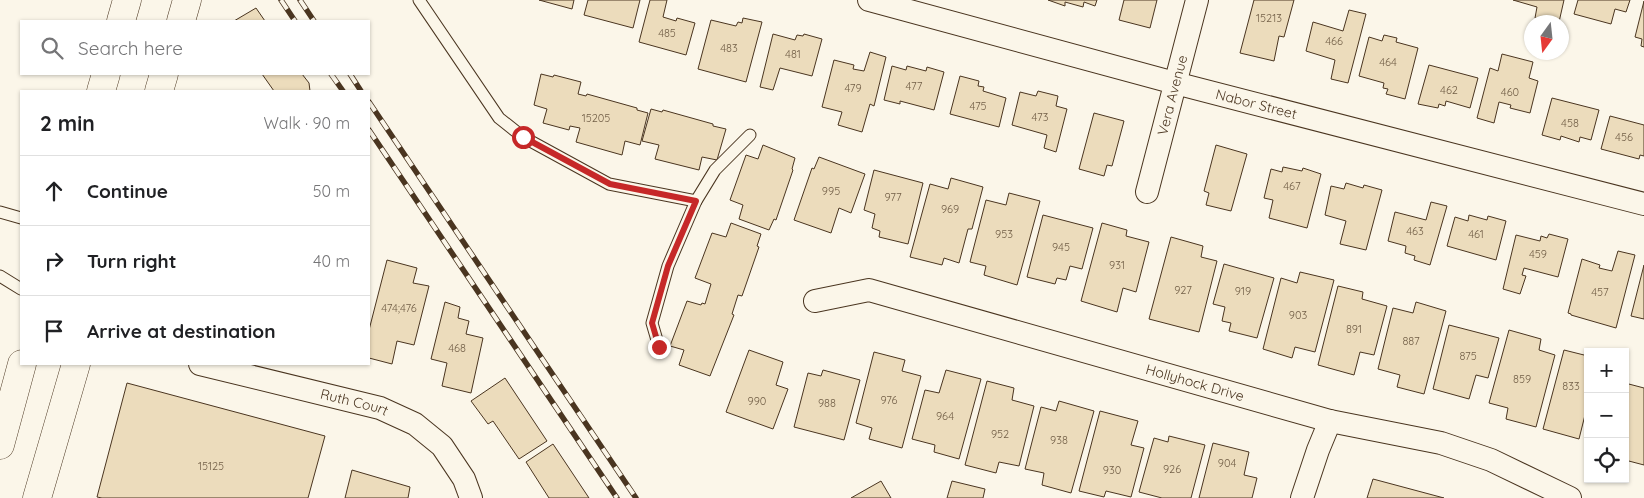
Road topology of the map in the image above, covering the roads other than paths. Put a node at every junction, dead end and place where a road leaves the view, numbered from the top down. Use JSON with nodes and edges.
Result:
{"nodes":[{"id":1,"x":128,"y":0,"type":"edge"},
{"id":2,"x":187,"y":0,"type":"edge"},
{"id":3,"x":419,"y":0,"type":"edge"},
{"id":4,"x":869,"y":0,"type":"edge"},
{"id":5,"x":1197,"y":0,"type":"edge"},
{"id":6,"x":121,"y":20,"type":"edge"},
{"id":7,"x":181,"y":20,"type":"edge"},
{"id":8,"x":106,"y":75,"type":"edge"},
{"id":9,"x":164,"y":75,"type":"edge"},
{"id":10,"x":1175,"y":82,"type":"junction"},
{"id":11,"x":101,"y":90,"type":"edge"},
{"id":12,"x":159,"y":90,"type":"edge"},
{"id":13,"x":750,"y":135,"type":"dead end"},
{"id":14,"x":1147,"y":192,"type":"dead end"},
{"id":15,"x":696,"y":201,"type":"junction"},
{"id":16,"x":1644,"y":204,"type":"edge"},
{"id":17,"x":0,"y":212,"type":"edge"},
{"id":18,"x":20,"y":218,"type":"edge"},
{"id":19,"x":0,"y":276,"type":"edge"},
{"id":20,"x":20,"y":288,"type":"edge"},
{"id":21,"x":815,"y":301,"type":"dead end"},
{"id":22,"x":659,"y":347,"type":"dead end"},
{"id":23,"x":22,"y":365,"type":"edge"},
{"id":24,"x":76,"y":365,"type":"edge"},
{"id":25,"x":208,"y":365,"type":"edge"},
{"id":26,"x":242,"y":369,"type":"edge"},
{"id":27,"x":1330,"y":421,"type":"junction"},
{"id":28,"x":0,"y":445,"type":"edge"},
{"id":29,"x":37,"y":498,"type":"edge"},
{"id":30,"x":471,"y":498,"type":"edge"},
{"id":31,"x":1302,"y":498,"type":"edge"},
{"id":32,"x":1570,"y":498,"type":"edge"}],
"edges":[{"from":1,"to":6,"type":"main road"},
{"from":2,"to":7,"type":"main road"},
{"from":3,"to":15,"type":"lane"},
{"from":4,"to":10,"type":"street","name":"Nabor Street"},
{"from":5,"to":10,"type":"street","name":"Vera Avenue"},
{"from":8,"to":11,"type":"main road"},
{"from":9,"to":12,"type":"main road"},
{"from":10,"to":14,"type":"street","name":"Vera Avenue"},
{"from":10,"to":16,"type":"street","name":"Nabor Street"},
{"from":13,"to":15,"type":"lane"},
{"from":15,"to":22,"type":"lane"},
{"from":17,"to":18,"type":"lane"},
{"from":19,"to":20,"type":"lane"},
{"from":21,"to":27,"type":"street","name":"Hollyhock Drive"},
{"from":23,"to":28,"type":"main road"},
{"from":24,"to":29,"type":"main road"},
{"from":25,"to":26,"type":"street","name":"Ruth Court"},
{"from":26,"to":30,"type":"street","name":"Ruth Court"},
{"from":27,"to":31,"type":"street"},
{"from":27,"to":32,"type":"street","name":"Hollyhock Drive"}]}
